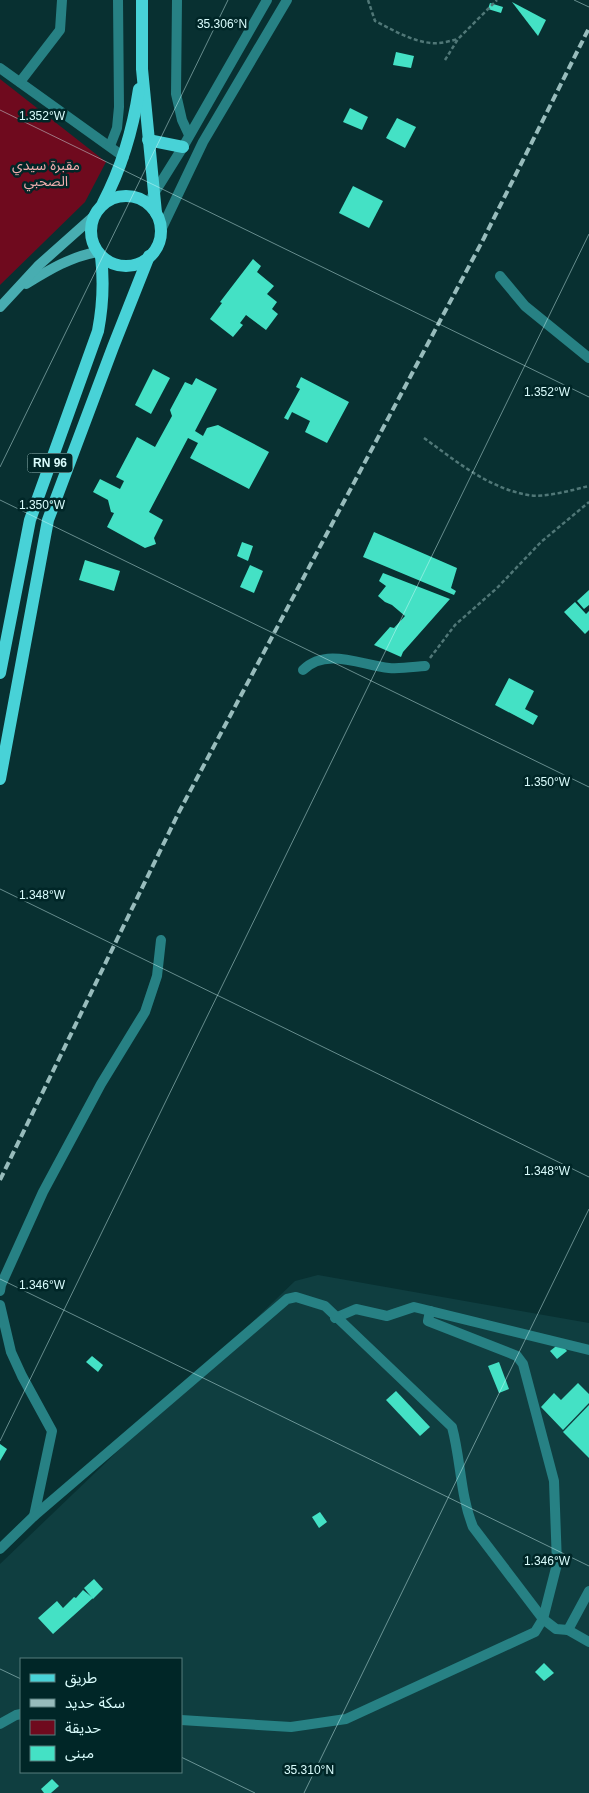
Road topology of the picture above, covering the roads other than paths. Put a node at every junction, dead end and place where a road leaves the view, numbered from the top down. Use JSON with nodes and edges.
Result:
{"nodes":[{"id":1,"x":62,"y":0,"type":"edge"},
{"id":2,"x":118,"y":0,"type":"edge"},
{"id":3,"x":142,"y":0,"type":"edge"},
{"id":4,"x":177,"y":0,"type":"edge"},
{"id":5,"x":267,"y":0,"type":"edge"},
{"id":6,"x":287,"y":0,"type":"edge"},
{"id":7,"x":0,"y":68,"type":"edge"},
{"id":8,"x":142,"y":69,"type":"junction"},
{"id":9,"x":20,"y":82,"type":"junction"},
{"id":10,"x":148,"y":140,"type":"junction"},
{"id":11,"x":186,"y":141,"type":"junction"},
{"id":12,"x":110,"y":146,"type":"junction"},
{"id":13,"x":124,"y":157,"type":"junction"},
{"id":14,"x":152,"y":203,"type":"junction"},
{"id":15,"x":102,"y":204,"type":"junction"},
{"id":16,"x":94,"y":216,"type":"junction"},
{"id":17,"x":161,"y":230,"type":"junction"},
{"id":18,"x":99,"y":254,"type":"junction"},
{"id":19,"x":149,"y":256,"type":"junction"},
{"id":20,"x":500,"y":276,"type":"dead end"},
{"id":21,"x":14,"y":291,"type":"junction"},
{"id":22,"x":0,"y":307,"type":"edge"},
{"id":23,"x":589,"y":358,"type":"edge"},
{"id":24,"x":424,"y":666,"type":"road end"},
{"id":25,"x":303,"y":670,"type":"dead end"},
{"id":26,"x":0,"y":673,"type":"edge"},
{"id":27,"x":0,"y":779,"type":"edge"},
{"id":28,"x":161,"y":940,"type":"dead end"},
{"id":29,"x":0,"y":1291,"type":"edge"},
{"id":30,"x":0,"y":1305,"type":"edge"},
{"id":31,"x":430,"y":1311,"type":"junction"},
{"id":32,"x":335,"y":1318,"type":"junction"},
{"id":33,"x":589,"y":1350,"type":"edge"},
{"id":34,"x":34,"y":1516,"type":"junction"},
{"id":35,"x":0,"y":1549,"type":"edge"},
{"id":36,"x":589,"y":1591,"type":"edge"},
{"id":37,"x":543,"y":1619,"type":"junction"},
{"id":38,"x":568,"y":1630,"type":"junction"},
{"id":39,"x":589,"y":1642,"type":"edge"},
{"id":40,"x":20,"y":1714,"type":"edge"},
{"id":41,"x":182,"y":1720,"type":"edge"},
{"id":42,"x":0,"y":1724,"type":"edge"}],
"edges":[{"from":1,"to":9,"type":"street"},
{"from":2,"to":12,"type":"street"},
{"from":3,"to":8,"type":"main road"},
{"from":4,"to":11,"type":"street"},
{"from":5,"to":11,"type":"street"},
{"from":6,"to":17,"type":"street"},
{"from":7,"to":9,"type":"street"},
{"from":8,"to":10,"type":"main road"},
{"from":8,"to":13,"type":"main road"},
{"from":9,"to":12,"type":"street"},
{"from":10,"to":11,"type":"main road"},
{"from":10,"to":14,"type":"main road"},
{"from":11,"to":14,"type":"street"},
{"from":12,"to":13,"type":"street"},
{"from":13,"to":15,"type":"main road"},
{"from":14,"to":15,"type":"main road"},
{"from":14,"to":17,"type":"main road"},
{"from":15,"to":16,"type":"main road"},
{"from":16,"to":18,"type":"main road"},
{"from":16,"to":21,"type":"main road"},
{"from":17,"to":19,"type":"main road"},
{"from":18,"to":19,"type":"main road"},
{"from":18,"to":21,"type":"main road"},
{"from":18,"to":26,"type":"main road","number":"RN 96"},
{"from":19,"to":27,"type":"main road","number":"RN 96"},
{"from":20,"to":23,"type":"street"},
{"from":21,"to":22,"type":"main road"},
{"from":24,"to":25,"type":"street"},
{"from":28,"to":29,"type":"street"},
{"from":30,"to":34,"type":"street"},
{"from":31,"to":32,"type":"street"},
{"from":31,"to":33,"type":"street"},
{"from":31,"to":37,"type":"street"},
{"from":32,"to":34,"type":"street"},
{"from":32,"to":37,"type":"street"},
{"from":34,"to":35,"type":"street"},
{"from":36,"to":38,"type":"street"},
{"from":37,"to":38,"type":"street"},
{"from":37,"to":41,"type":"street"},
{"from":38,"to":39,"type":"street"},
{"from":40,"to":42,"type":"street"}]}
